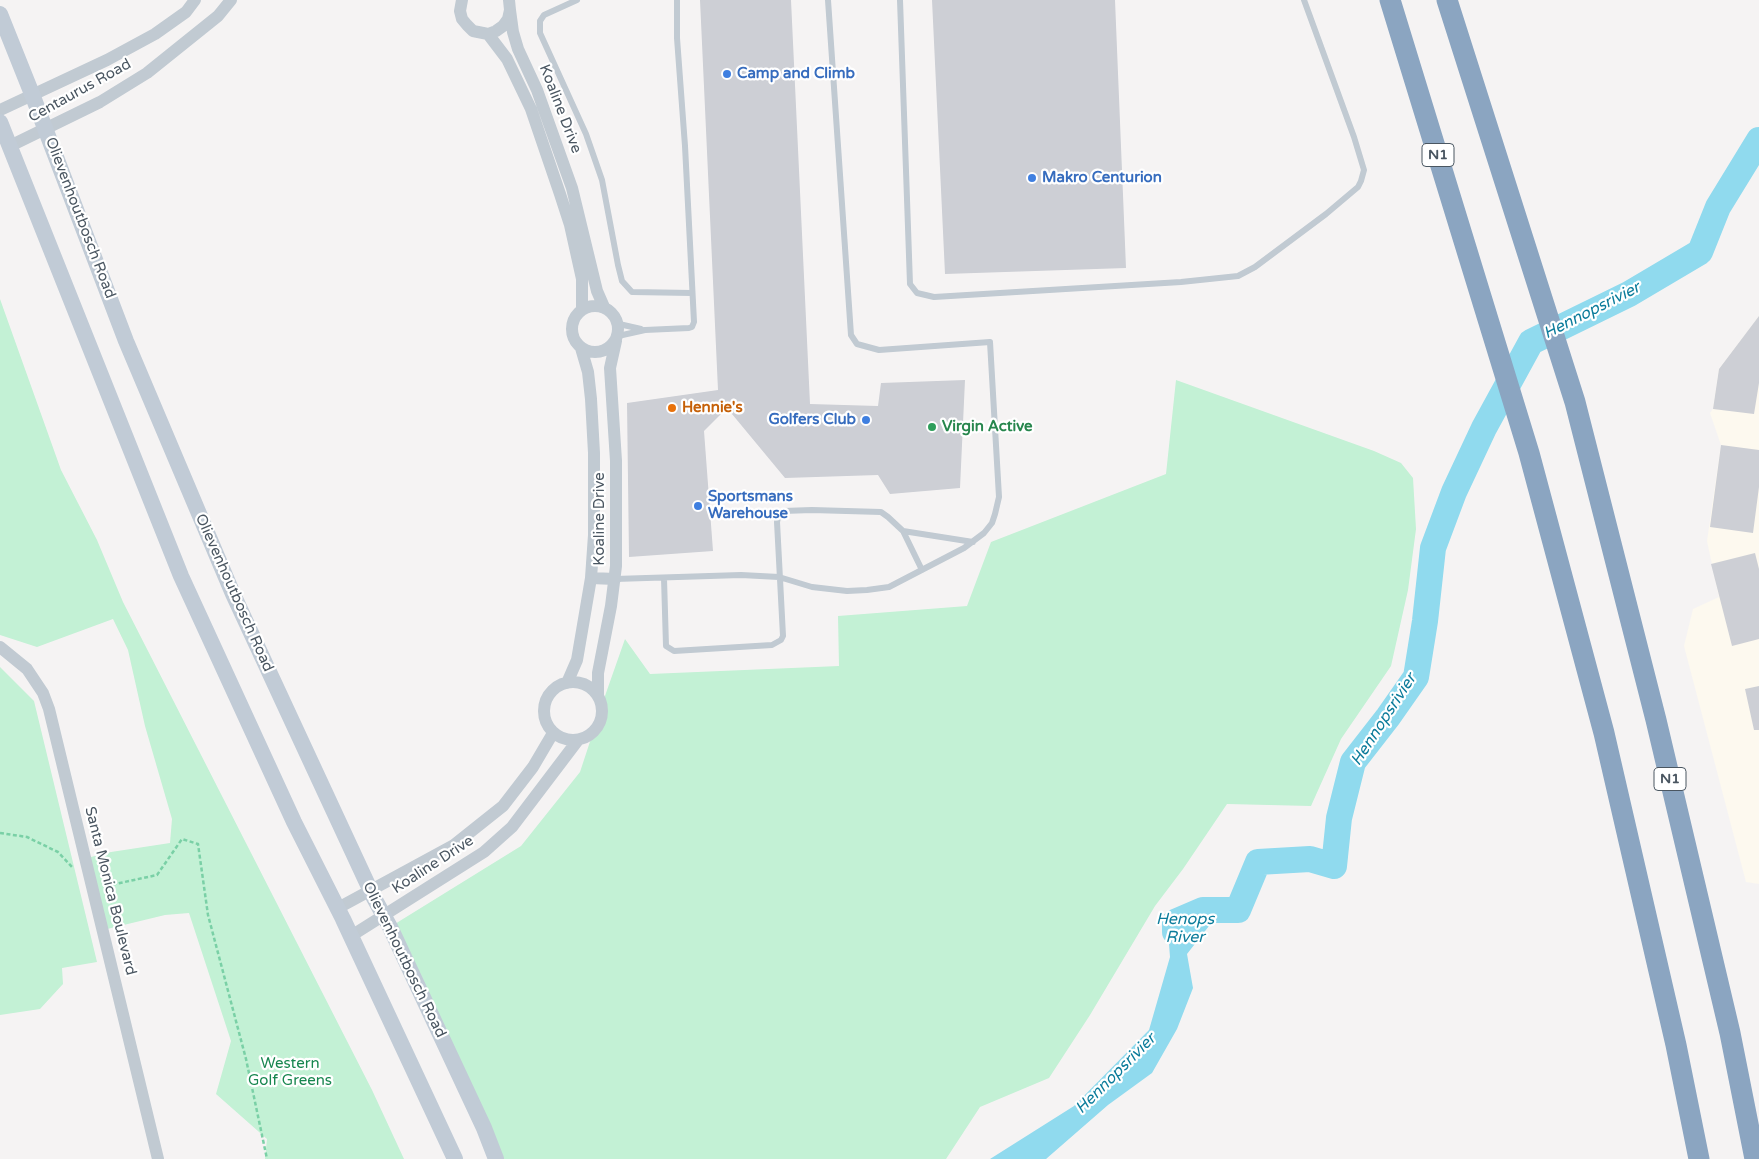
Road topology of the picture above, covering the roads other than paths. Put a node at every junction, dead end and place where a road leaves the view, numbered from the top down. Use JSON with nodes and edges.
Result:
{"nodes":[{"id":1,"x":195,"y":0,"type":"edge"},
{"id":2,"x":231,"y":0,"type":"edge"},
{"id":3,"x":577,"y":0,"type":"edge"},
{"id":4,"x":677,"y":0,"type":"edge"},
{"id":5,"x":828,"y":0,"type":"edge"},
{"id":6,"x":900,"y":0,"type":"edge"},
{"id":7,"x":1304,"y":0,"type":"edge"},
{"id":8,"x":1390,"y":0,"type":"edge"},
{"id":9,"x":1446,"y":0,"type":"edge"},
{"id":10,"x":461,"y":1,"type":"edge"},
{"id":11,"x":511,"y":3,"type":"edge"},
{"id":12,"x":0,"y":14,"type":"edge"},
{"id":13,"x":488,"y":34,"type":"junction"},
{"id":14,"x":32,"y":94,"type":"junction"},
{"id":15,"x":0,"y":110,"type":"edge"},
{"id":16,"x":0,"y":122,"type":"edge"},
{"id":17,"x":46,"y":129,"type":"junction"},
{"id":18,"x":10,"y":146,"type":"junction"},
{"id":19,"x":692,"y":293,"type":"junction"},
{"id":20,"x":604,"y":307,"type":"junction"},
{"id":21,"x":582,"y":309,"type":"junction"},
{"id":22,"x":645,"y":330,"type":"junction"},
{"id":23,"x":617,"y":334,"type":"junction"},
{"id":24,"x":581,"y":348,"type":"junction"},
{"id":25,"x":903,"y":531,"type":"junction"},
{"id":26,"x":973,"y":542,"type":"junction"},
{"id":27,"x":922,"y":570,"type":"junction"},
{"id":28,"x":779,"y":577,"type":"junction"},
{"id":29,"x":591,"y":578,"type":"junction"},
{"id":30,"x":664,"y":578,"type":"junction"},
{"id":31,"x":615,"y":580,"type":"junction"},
{"id":32,"x":0,"y":647,"type":"edge"},
{"id":33,"x":566,"y":682,"type":"junction"},
{"id":34,"x":598,"y":695,"type":"junction"},
{"id":35,"x":553,"y":733,"type":"junction"},
{"id":36,"x":578,"y":740,"type":"junction"},
{"id":37,"x":370,"y":891,"type":"junction"},
{"id":38,"x":338,"y":908,"type":"junction"},
{"id":39,"x":383,"y":917,"type":"junction"},
{"id":40,"x":351,"y":936,"type":"junction"},
{"id":41,"x":158,"y":1159,"type":"edge"},
{"id":42,"x":455,"y":1159,"type":"edge"},
{"id":43,"x":496,"y":1159,"type":"edge"},
{"id":44,"x":1698,"y":1159,"type":"edge"},
{"id":45,"x":1756,"y":1159,"type":"edge"}],
"edges":[{"from":1,"to":14,"type":"street","name":"Centaurus Road"},
{"from":2,"to":17,"type":"street","name":"Centaurus Road"},
{"from":3,"to":19,"type":"lane"},
{"from":4,"to":19,"type":"lane"},
{"from":5,"to":26,"type":"lane"},
{"from":6,"to":7,"type":"lane"},
{"from":8,"to":44,"type":"highway","number":"N1"},
{"from":9,"to":45,"type":"highway","number":"N1"},
{"from":10,"to":13,"type":"street"},
{"from":11,"to":13,"type":"street"},
{"from":11,"to":20,"type":"street","name":"Koaline Drive"},
{"from":12,"to":14,"type":"main road","name":"Olievenhoutbosch Road"},
{"from":13,"to":21,"type":"street","name":"Koaline Drive"},
{"from":14,"to":15,"type":"street","name":"Centaurus Road"},
{"from":14,"to":17,"type":"main road","name":"Olievenhoutbosch Road"},
{"from":16,"to":18,"type":"main road"},
{"from":17,"to":18,"type":"street","name":"Centaurus Road"},
{"from":17,"to":37,"type":"main road","name":"Olievenhoutbosch Road"},
{"from":18,"to":38,"type":"main road"},
{"from":19,"to":22,"type":"lane"},
{"from":20,"to":21,"type":"street"},
{"from":20,"to":23,"type":"street"},
{"from":21,"to":24,"type":"street"},
{"from":22,"to":23,"type":"lane"},
{"from":22,"to":23,"type":"lane"},
{"from":23,"to":24,"type":"street"},
{"from":23,"to":31,"type":"street","name":"Koaline Drive"},
{"from":24,"to":29,"type":"street","name":"Koaline Drive"},
{"from":25,"to":26,"type":"lane"},
{"from":25,"to":27,"type":"lane"},
{"from":25,"to":28,"type":"lane"},
{"from":26,"to":27,"type":"lane"},
{"from":27,"to":28,"type":"lane"},
{"from":28,"to":30,"type":"lane"},
{"from":28,"to":30,"type":"lane"},
{"from":29,"to":31,"type":"street"},
{"from":29,"to":33,"type":"street","name":"Koaline Drive"},
{"from":30,"to":31,"type":"lane"},
{"from":31,"to":34,"type":"street","name":"Koaline Drive"},
{"from":32,"to":41,"type":"street","name":"Santa Monica Boulevard"},
{"from":33,"to":34,"type":"street"},
{"from":33,"to":35,"type":"street","name":"Koaline Drive"},
{"from":34,"to":36,"type":"street","name":"Koaline Drive"},
{"from":35,"to":36,"type":"street"},
{"from":35,"to":37,"type":"street","name":"Koaline Drive"},
{"from":36,"to":39,"type":"street","name":"Koaline Drive"},
{"from":37,"to":38,"type":"street","name":"Koaline Drive"},
{"from":37,"to":39,"type":"main road","name":"Olievenhoutbosch Road"},
{"from":38,"to":40,"type":"main road"},
{"from":39,"to":40,"type":"street","name":"Koaline Drive"},
{"from":39,"to":43,"type":"main road","name":"Olievenhoutbosch Road"},
{"from":40,"to":42,"type":"main road"}]}
